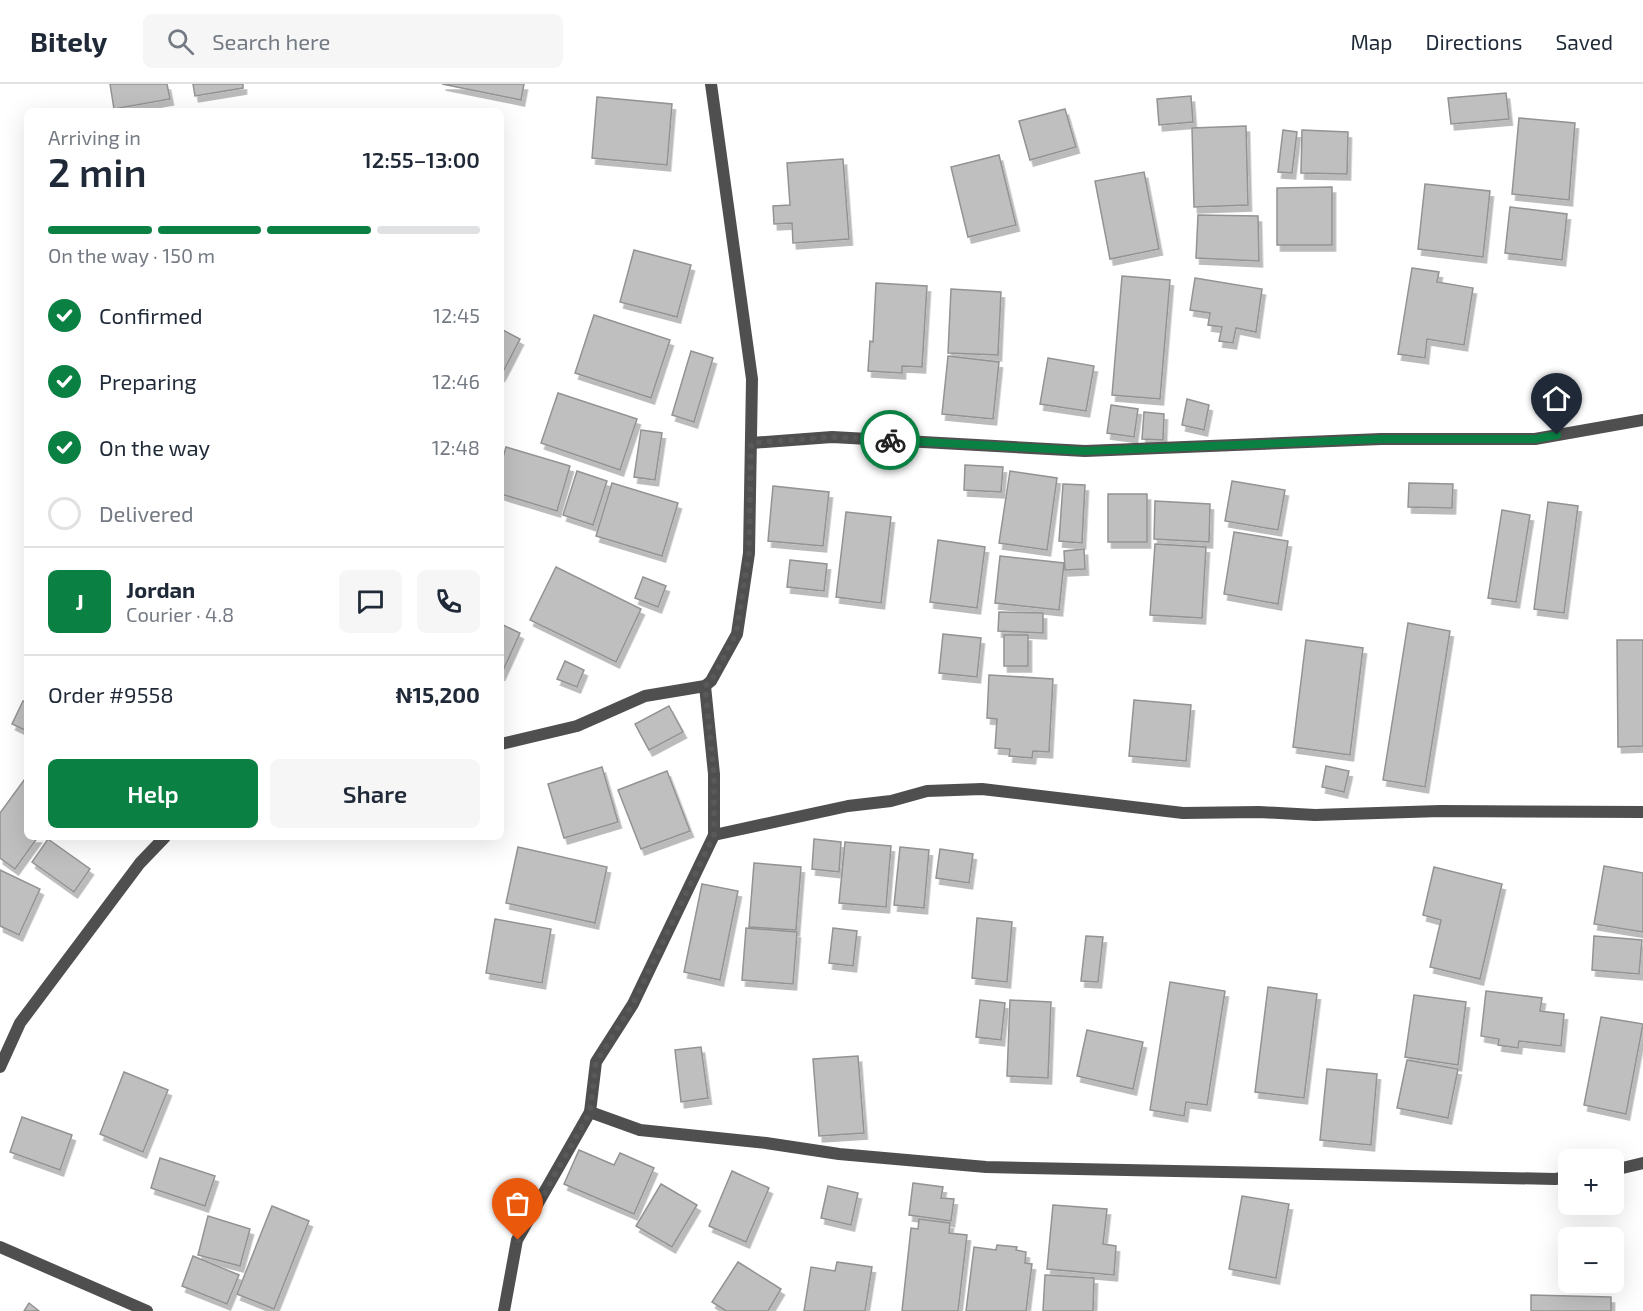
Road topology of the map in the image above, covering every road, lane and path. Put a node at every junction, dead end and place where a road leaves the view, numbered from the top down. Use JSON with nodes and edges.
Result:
{"nodes":[{"id":1,"x":711,"y":84,"type":"edge"},
{"id":2,"x":1643,"y":420,"type":"edge"},
{"id":3,"x":751,"y":443,"type":"junction"},
{"id":4,"x":705,"y":686,"type":"junction"},
{"id":5,"x":504,"y":743,"type":"edge"},
{"id":6,"x":1643,"y":812,"type":"edge"},
{"id":7,"x":714,"y":835,"type":"junction"},
{"id":8,"x":162,"y":840,"type":"edge"},
{"id":9,"x":0,"y":1066,"type":"edge"},
{"id":10,"x":590,"y":1112,"type":"junction"},
{"id":11,"x":1643,"y":1163,"type":"edge"},
{"id":12,"x":1624,"y":1168,"type":"edge"},
{"id":13,"x":1558,"y":1179,"type":"edge"},
{"id":14,"x":0,"y":1247,"type":"edge"},
{"id":15,"x":147,"y":1311,"type":"edge"},
{"id":16,"x":504,"y":1311,"type":"edge"}],
"edges":[{"from":1,"to":3,"type":"street"},
{"from":2,"to":3,"type":"street"},
{"from":3,"to":4,"type":"street"},
{"from":4,"to":5,"type":"street"},
{"from":4,"to":7,"type":"street"},
{"from":6,"to":7,"type":"street"},
{"from":7,"to":10,"type":"street"},
{"from":8,"to":9,"type":"street"},
{"from":10,"to":13,"type":"street"},
{"from":10,"to":16,"type":"street"},
{"from":11,"to":12,"type":"street"},
{"from":14,"to":15,"type":"street"}]}
